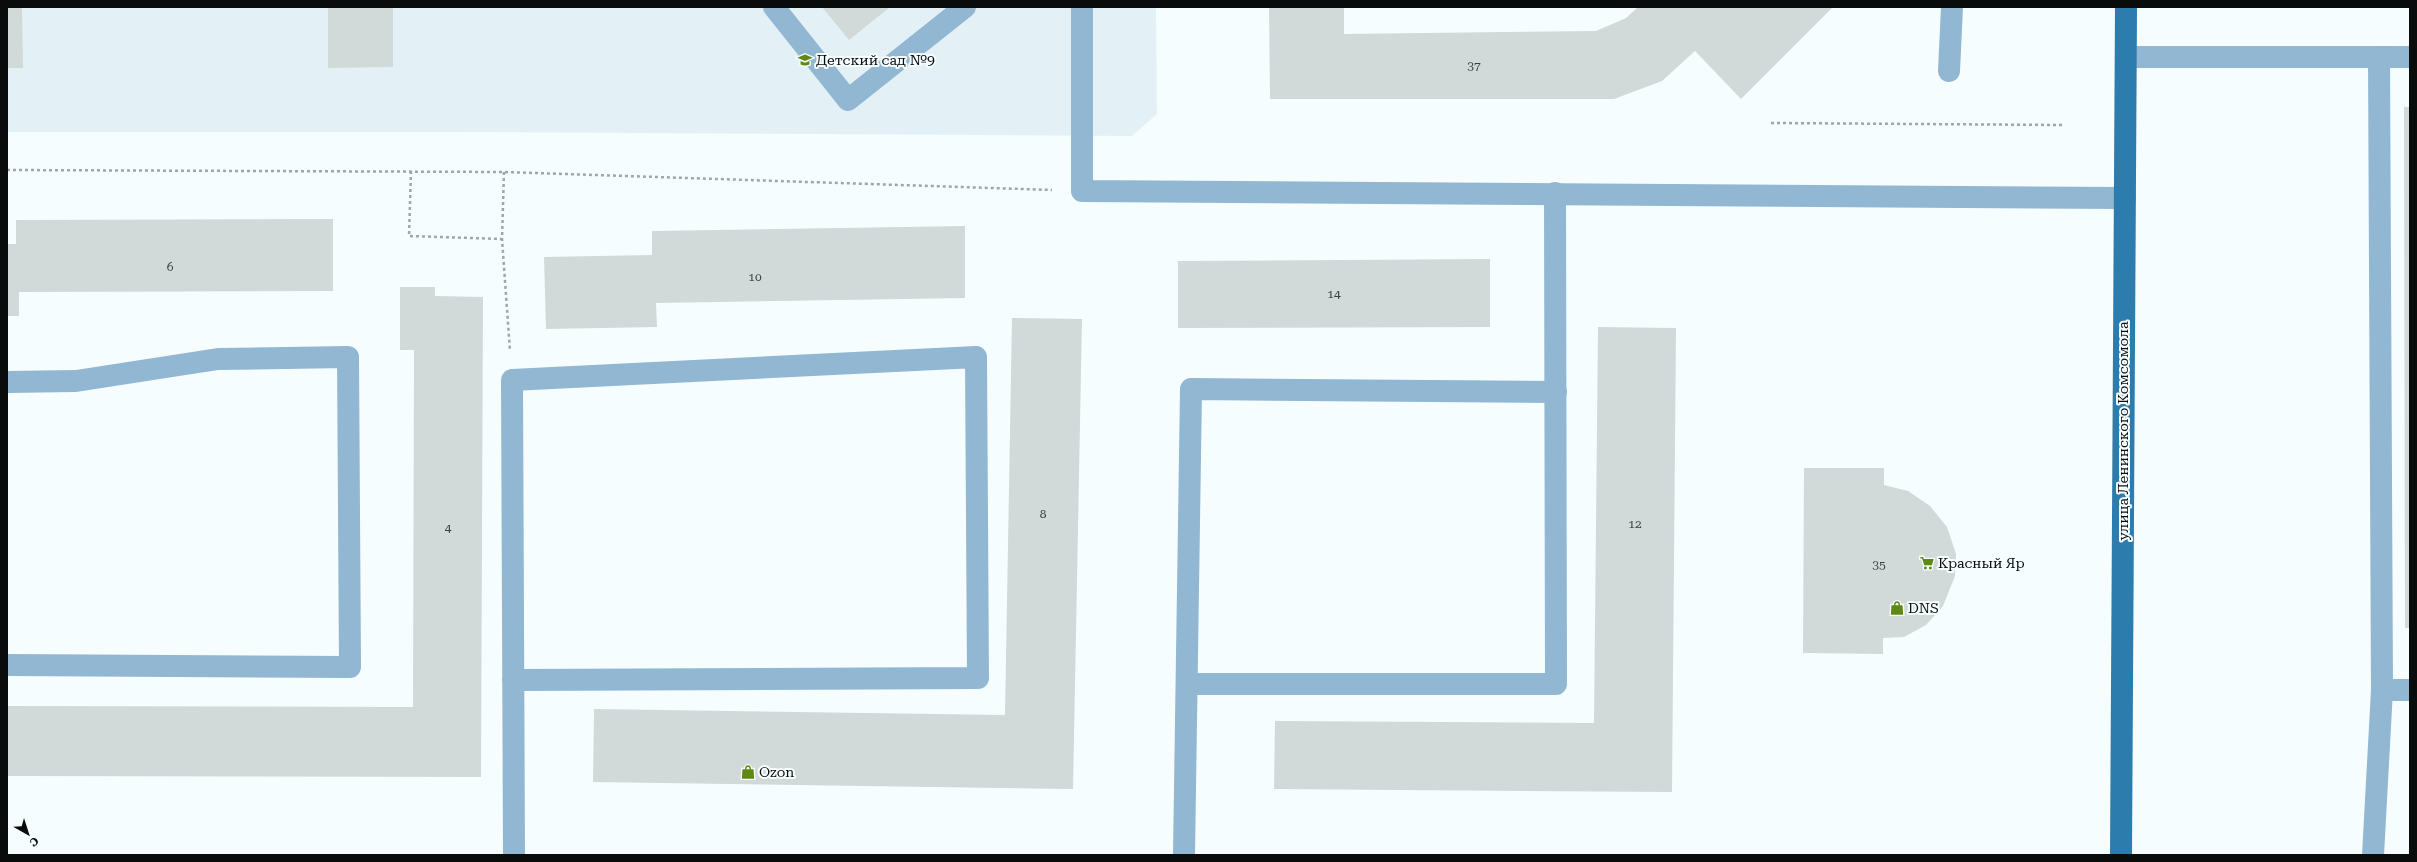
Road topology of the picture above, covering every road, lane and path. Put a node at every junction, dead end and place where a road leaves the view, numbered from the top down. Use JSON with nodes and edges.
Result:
{"nodes":[{"id":1,"x":774,"y":7,"type":"edge"},
{"id":2,"x":965,"y":7,"type":"edge"},
{"id":3,"x":1082,"y":7,"type":"edge"},
{"id":4,"x":1952,"y":7,"type":"edge"},
{"id":5,"x":2126,"y":7,"type":"edge"},
{"id":6,"x":2126,"y":57,"type":"junction"},
{"id":7,"x":2380,"y":57,"type":"junction"},
{"id":8,"x":2410,"y":57,"type":"edge"},
{"id":9,"x":1949,"y":71,"type":"dead end"},
{"id":10,"x":1771,"y":123,"type":"dead end"},
{"id":11,"x":2062,"y":125,"type":"dead end"},
{"id":12,"x":7,"y":170,"type":"edge"},
{"id":13,"x":412,"y":171,"type":"junction"},
{"id":14,"x":504,"y":172,"type":"junction"},
{"id":15,"x":1082,"y":191,"type":"junction"},
{"id":16,"x":1555,"y":193,"type":"junction"},
{"id":17,"x":2125,"y":198,"type":"junction"},
{"id":18,"x":502,"y":239,"type":"junction"},
{"id":19,"x":512,"y":380,"type":"junction"},
{"id":20,"x":7,"y":382,"type":"edge"},
{"id":21,"x":1556,"y":392,"type":"junction"},
{"id":22,"x":7,"y":665,"type":"edge"},
{"id":23,"x":513,"y":680,"type":"junction"},
{"id":24,"x":1187,"y":684,"type":"junction"},
{"id":25,"x":2382,"y":690,"type":"junction"},
{"id":26,"x":2410,"y":690,"type":"edge"},
{"id":27,"x":514,"y":855,"type":"edge"},
{"id":28,"x":1184,"y":855,"type":"edge"},
{"id":29,"x":2121,"y":855,"type":"edge"},
{"id":30,"x":2373,"y":855,"type":"edge"}],
"edges":[{"from":1,"to":2,"type":"lane"},
{"from":3,"to":15,"type":"lane"},
{"from":4,"to":9,"type":"lane"},
{"from":5,"to":6,"type":"main road","name":"улица Ленинского Комсомола"},
{"from":6,"to":7,"type":"lane"},
{"from":6,"to":17,"type":"main road","name":"улица Ленинского Комсомола"},
{"from":7,"to":8,"type":"lane"},
{"from":7,"to":25,"type":"lane"},
{"from":10,"to":11,"type":"path"},
{"from":12,"to":13,"type":"path"},
{"from":13,"to":14,"type":"path"},
{"from":13,"to":18,"type":"path"},
{"from":14,"to":15,"type":"path"},
{"from":14,"to":18,"type":"path"},
{"from":15,"to":16,"type":"lane"},
{"from":16,"to":17,"type":"lane"},
{"from":16,"to":21,"type":"lane"},
{"from":17,"to":29,"type":"main road","name":"улица Ленинского Комсомола"},
{"from":18,"to":19,"type":"path"},
{"from":19,"to":23,"type":"lane"},
{"from":19,"to":23,"type":"lane"},
{"from":20,"to":22,"type":"lane"},
{"from":21,"to":24,"type":"lane"},
{"from":21,"to":24,"type":"lane"},
{"from":23,"to":27,"type":"lane"},
{"from":24,"to":28,"type":"lane"},
{"from":25,"to":26,"type":"lane"},
{"from":25,"to":30,"type":"lane"}]}
